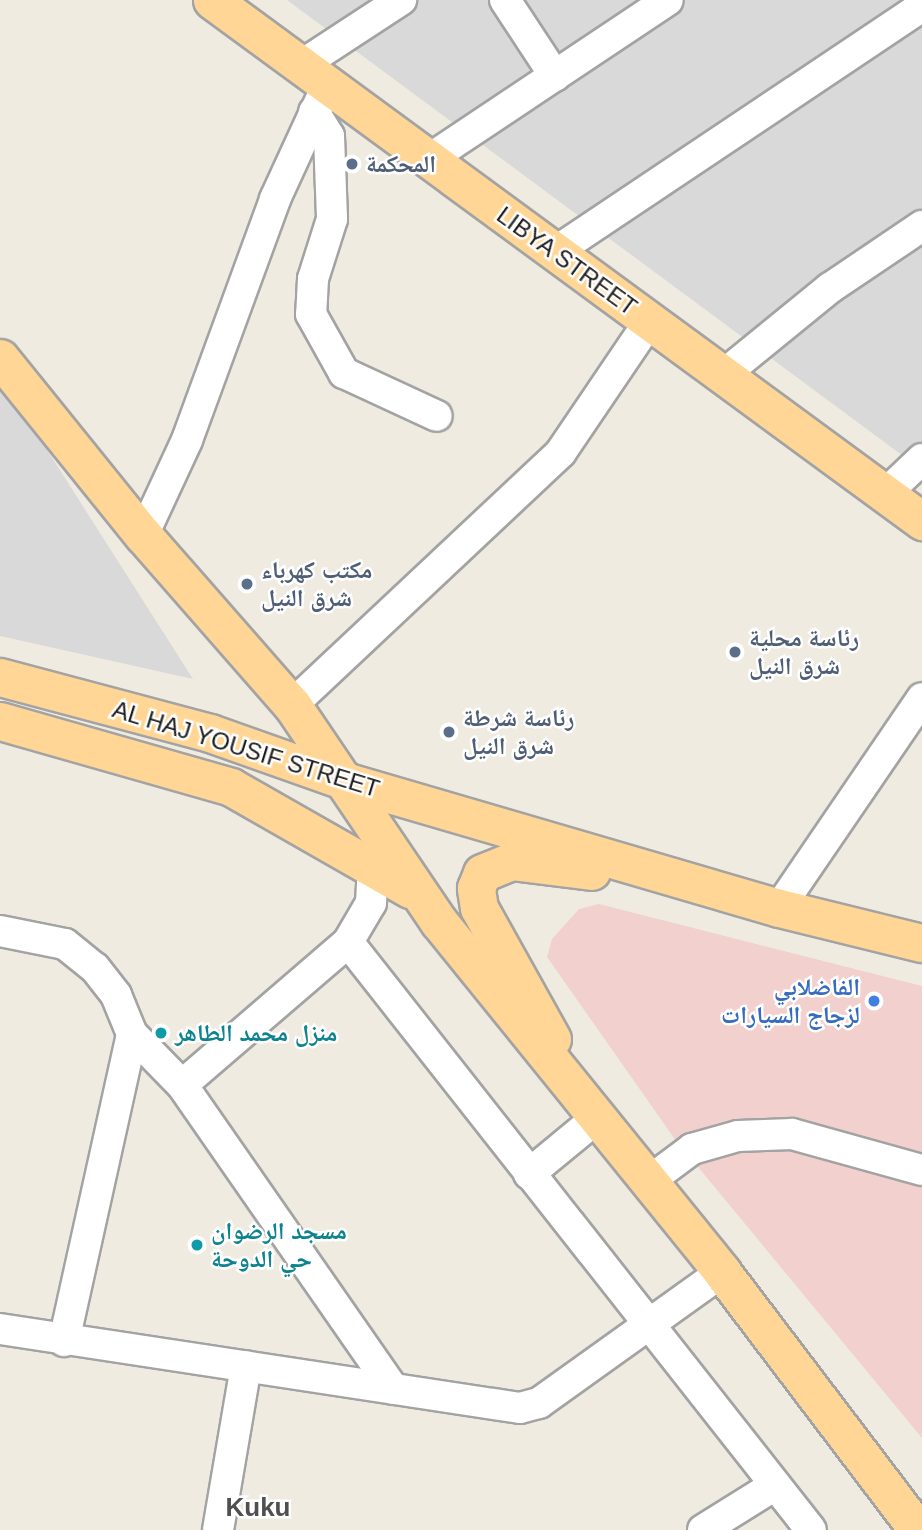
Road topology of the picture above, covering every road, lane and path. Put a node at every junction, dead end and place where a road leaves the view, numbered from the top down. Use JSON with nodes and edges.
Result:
{"nodes":[{"id":1,"x":212,"y":0,"type":"edge"},
{"id":2,"x":401,"y":0,"type":"edge"},
{"id":3,"x":505,"y":0,"type":"edge"},
{"id":4,"x":668,"y":0,"type":"edge"},
{"id":5,"x":922,"y":6,"type":"edge"},
{"id":6,"x":555,"y":76,"type":"junction"},
{"id":7,"x":314,"y":88,"type":"junction"},
{"id":8,"x":428,"y":160,"type":"junction"},
{"id":9,"x":922,"y":226,"type":"edge"},
{"id":10,"x":555,"y":252,"type":"junction"},
{"id":11,"x":649,"y":321,"type":"junction"},
{"id":12,"x":0,"y":358,"type":"edge"},
{"id":13,"x":722,"y":376,"type":"junction"},
{"id":14,"x":438,"y":416,"type":"dead end"},
{"id":15,"x":922,"y":459,"type":"edge"},
{"id":16,"x":885,"y":494,"type":"junction"},
{"id":17,"x":922,"y":521,"type":"edge"},
{"id":18,"x":143,"y":535,"type":"junction"},
{"id":19,"x":0,"y":677,"type":"edge"},
{"id":20,"x":922,"y":698,"type":"edge"},
{"id":21,"x":292,"y":705,"type":"junction"},
{"id":22,"x":0,"y":721,"type":"edge"},
{"id":23,"x":348,"y":782,"type":"junction"},
{"id":24,"x":373,"y":867,"type":"junction"},
{"id":25,"x":686,"y":880,"type":"junction"},
{"id":26,"x":417,"y":893,"type":"junction"},
{"id":27,"x":779,"y":908,"type":"junction"},
{"id":28,"x":0,"y":930,"type":"edge"},
{"id":29,"x":348,"y":942,"type":"junction"},
{"id":30,"x":922,"y":943,"type":"edge"},
{"id":31,"x":132,"y":1034,"type":"junction"},
{"id":32,"x":182,"y":1086,"type":"junction"},
{"id":33,"x":572,"y":1088,"type":"junction"},
{"id":34,"x":597,"y":1118,"type":"junction"},
{"id":35,"x":922,"y":1170,"type":"edge"},
{"id":36,"x":529,"y":1174,"type":"junction"},
{"id":37,"x":649,"y":1181,"type":"junction"},
{"id":38,"x":722,"y":1272,"type":"junction"},
{"id":39,"x":652,"y":1325,"type":"junction"},
{"id":40,"x":0,"y":1329,"type":"edge"},
{"id":41,"x":64,"y":1341,"type":"junction"},
{"id":42,"x":246,"y":1366,"type":"junction"},
{"id":43,"x":393,"y":1389,"type":"junction"},
{"id":44,"x":775,"y":1485,"type":"junction"},
{"id":45,"x":218,"y":1530,"type":"edge"},
{"id":46,"x":703,"y":1530,"type":"edge"},
{"id":47,"x":811,"y":1530,"type":"edge"},
{"id":48,"x":918,"y":1530,"type":"edge"}],
"edges":[{"from":1,"to":7,"type":"main road","name":"LIBYA STREET"},
{"from":2,"to":7,"type":"street"},
{"from":3,"to":6,"type":"street"},
{"from":4,"to":6,"type":"street"},
{"from":5,"to":10,"type":"street"},
{"from":6,"to":8,"type":"street"},
{"from":7,"to":8,"type":"main road","name":"LIBYA STREET"},
{"from":7,"to":14,"type":"street"},
{"from":7,"to":18,"type":"street"},
{"from":8,"to":10,"type":"main road","name":"LIBYA STREET"},
{"from":9,"to":13,"type":"street"},
{"from":10,"to":11,"type":"main road","name":"LIBYA STREET"},
{"from":11,"to":13,"type":"main road","name":"LIBYA STREET"},
{"from":11,"to":21,"type":"street"},
{"from":12,"to":18,"type":"main road"},
{"from":13,"to":16,"type":"main road","name":"LIBYA STREET"},
{"from":15,"to":16,"type":"street"},
{"from":16,"to":17,"type":"main road","name":"LIBYA STREET"},
{"from":18,"to":21,"type":"main road"},
{"from":19,"to":23,"type":"main road","name":"AL HAJ YOUSIF STREET"},
{"from":20,"to":27,"type":"street"},
{"from":21,"to":23,"type":"main road"},
{"from":22,"to":24,"type":"main road","name":"AL HAJ YOUSIF STREET"},
{"from":23,"to":25,"type":"main road","name":"AL HAJ YOUSIF STREET"},
{"from":23,"to":26,"type":"main road"},
{"from":24,"to":26,"type":"main road","name":"AL HAJ YOUSIF STREET"},
{"from":24,"to":29,"type":"street"},
{"from":25,"to":27,"type":"main road"},
{"from":25,"to":33,"type":"main road"},
{"from":26,"to":33,"type":"main road"},
{"from":27,"to":30,"type":"main road"},
{"from":28,"to":31,"type":"street"},
{"from":29,"to":32,"type":"street"},
{"from":29,"to":36,"type":"street"},
{"from":31,"to":32,"type":"street"},
{"from":31,"to":41,"type":"street"},
{"from":32,"to":43,"type":"street"},
{"from":33,"to":34,"type":"main road"},
{"from":34,"to":36,"type":"street"},
{"from":34,"to":37,"type":"main road"},
{"from":35,"to":37,"type":"street"},
{"from":36,"to":39,"type":"street"},
{"from":37,"to":38,"type":"main road"},
{"from":38,"to":39,"type":"street"},
{"from":38,"to":48,"type":"main road"},
{"from":39,"to":43,"type":"street"},
{"from":39,"to":44,"type":"street"},
{"from":40,"to":41,"type":"street"},
{"from":41,"to":42,"type":"street"},
{"from":42,"to":43,"type":"street"},
{"from":42,"to":45,"type":"street"},
{"from":44,"to":46,"type":"street"},
{"from":44,"to":47,"type":"street"}]}
